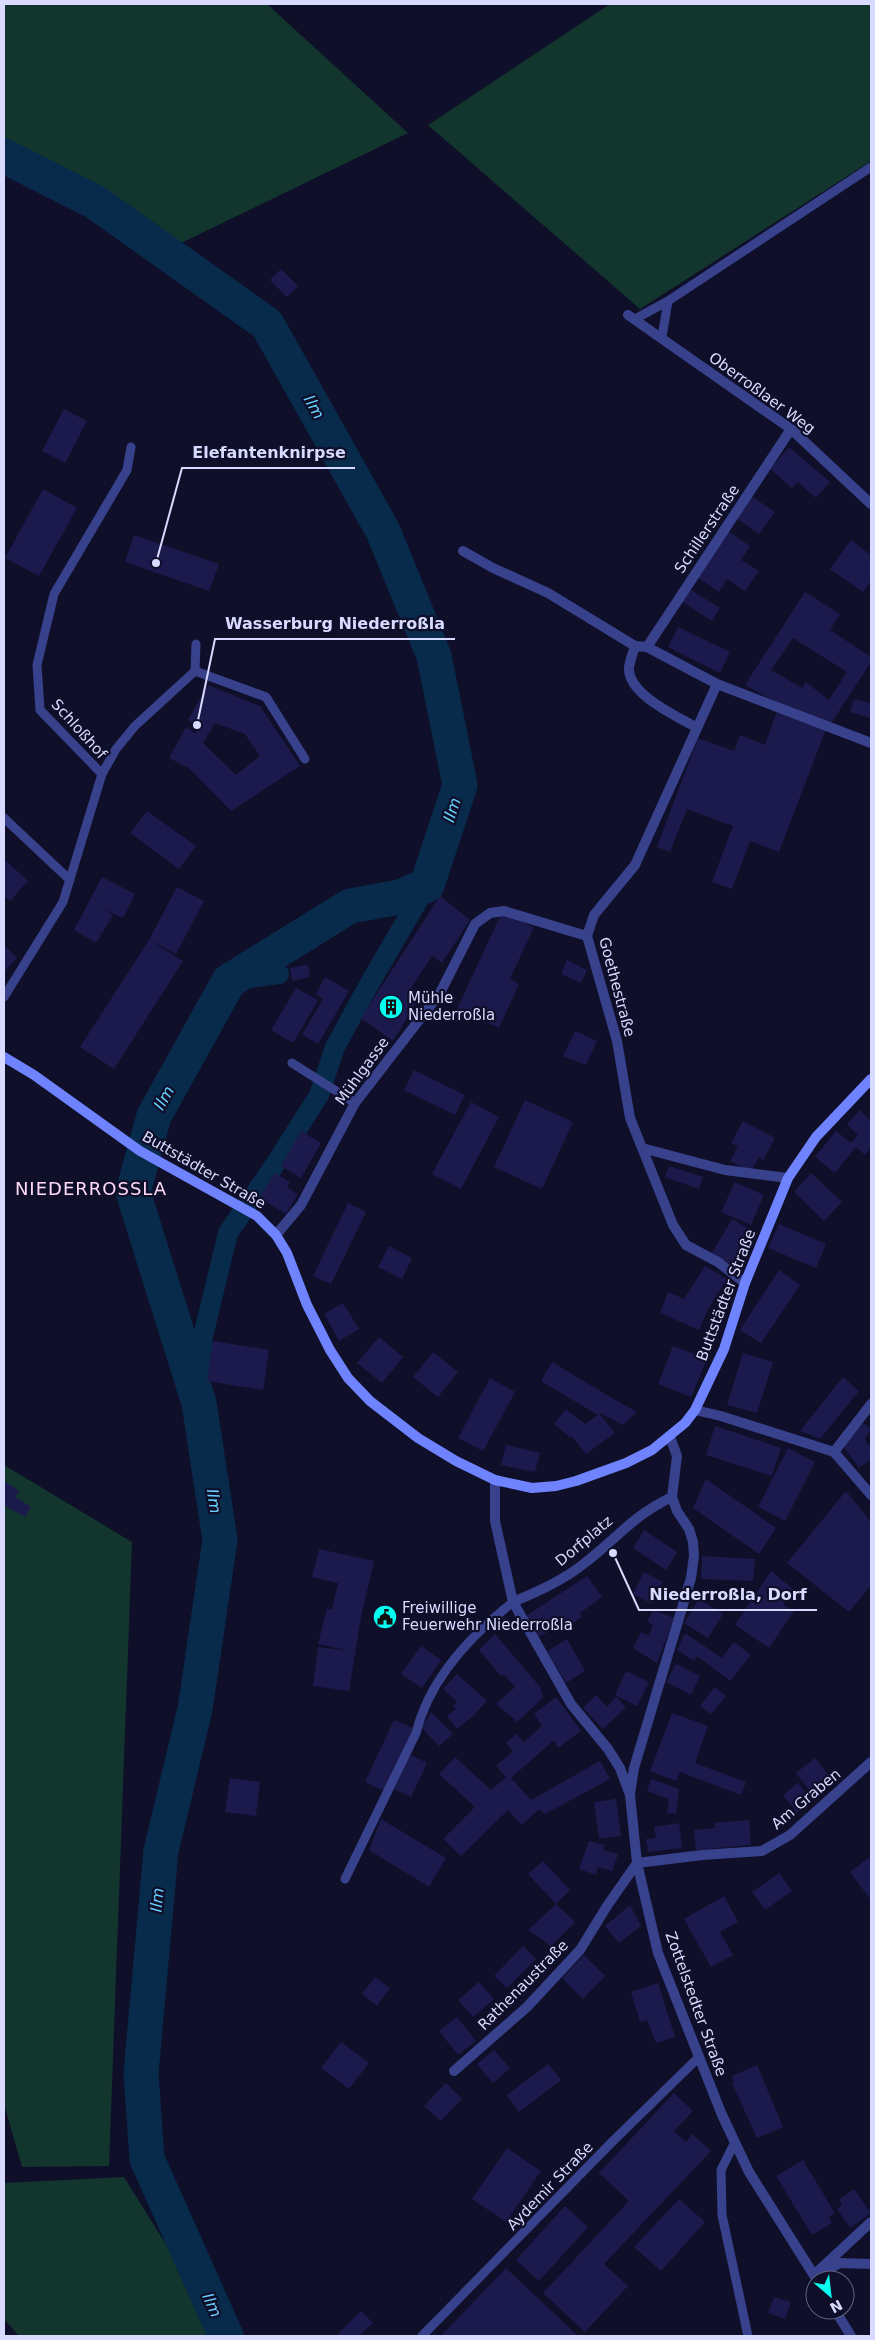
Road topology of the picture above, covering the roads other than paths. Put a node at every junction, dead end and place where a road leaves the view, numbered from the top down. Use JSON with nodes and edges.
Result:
{"nodes":[{"id":1,"x":871,"y":167,"type":"edge"},
{"id":2,"x":668,"y":301,"type":"junction"},
{"id":3,"x":632,"y":317,"type":"joint"},
{"id":4,"x":662,"y":337,"type":"junction"},
{"id":5,"x":792,"y":429,"type":"junction"},
{"id":6,"x":131,"y":447,"type":"dead end"},
{"id":7,"x":871,"y":504,"type":"edge"},
{"id":8,"x":463,"y":551,"type":"dead end"},
{"id":9,"x":196,"y":644,"type":"dead end"},
{"id":10,"x":635,"y":646,"type":"junction"},
{"id":11,"x":647,"y":646,"type":"junction"},
{"id":12,"x":195,"y":671,"type":"junction"},
{"id":13,"x":717,"y":684,"type":"junction"},
{"id":14,"x":697,"y":728,"type":"junction"},
{"id":15,"x":871,"y":743,"type":"edge"},
{"id":16,"x":305,"y":759,"type":"dead end"},
{"id":17,"x":102,"y":774,"type":"junction"},
{"id":18,"x":4,"y":818,"type":"edge"},
{"id":19,"x":70,"y":880,"type":"junction"},
{"id":20,"x":587,"y":936,"type":"junction"},
{"id":21,"x":4,"y":997,"type":"edge"},
{"id":22,"x":4,"y":1057,"type":"edge"},
{"id":23,"x":292,"y":1063,"type":"dead end"},
{"id":24,"x":871,"y":1079,"type":"edge"},
{"id":25,"x":354,"y":1103,"type":"junction"},
{"id":26,"x":642,"y":1148,"type":"junction"},
{"id":27,"x":788,"y":1178,"type":"junction"},
{"id":28,"x":276,"y":1235,"type":"junction"},
{"id":29,"x":745,"y":1282,"type":"junction"},
{"id":30,"x":871,"y":1404,"type":"edge"},
{"id":31,"x":695,"y":1410,"type":"junction"},
{"id":32,"x":670,"y":1437,"type":"junction"},
{"id":33,"x":834,"y":1452,"type":"junction"},
{"id":34,"x":495,"y":1480,"type":"junction"},
{"id":35,"x":871,"y":1495,"type":"edge"},
{"id":36,"x":672,"y":1497,"type":"junction"},
{"id":37,"x":513,"y":1602,"type":"junction"},
{"id":38,"x":871,"y":1762,"type":"edge"},
{"id":39,"x":630,"y":1795,"type":"junction"},
{"id":40,"x":637,"y":1863,"type":"junction"},
{"id":41,"x":345,"y":1879,"type":"dead end"},
{"id":42,"x":699,"y":2057,"type":"junction"},
{"id":43,"x":454,"y":2071,"type":"dead end"},
{"id":44,"x":735,"y":2142,"type":"junction"},
{"id":45,"x":871,"y":2222,"type":"edge"},
{"id":46,"x":871,"y":2264,"type":"edge"},
{"id":47,"x":811,"y":2270,"type":"edge"},
{"id":48,"x":824,"y":2270,"type":"edge"},
{"id":49,"x":830,"y":2270,"type":"edge"},
{"id":50,"x":841,"y":2320,"type":"edge"},
{"id":51,"x":422,"y":2336,"type":"edge"},
{"id":52,"x":748,"y":2336,"type":"edge"},
{"id":53,"x":851,"y":2336,"type":"edge"}],
"edges":[{"from":1,"to":2,"type":"lane"},
{"from":2,"to":3,"type":"lane"},
{"from":2,"to":4,"type":"lane"},
{"from":3,"to":4,"type":"street","name":"Oberroßlaer Weg"},
{"from":4,"to":5,"type":"street","name":"Oberroßlaer Weg"},
{"from":5,"to":7,"type":"street","name":"Oberroßlaer Weg"},
{"from":5,"to":11,"type":"street","name":"Schillerstraße"},
{"from":6,"to":17,"type":"lane","name":"Schloßhof"},
{"from":8,"to":10,"type":"street"},
{"from":9,"to":12,"type":"lane"},
{"from":10,"to":11,"type":"street"},
{"from":10,"to":14,"type":"street"},
{"from":11,"to":13,"type":"street"},
{"from":12,"to":16,"type":"lane"},
{"from":12,"to":17,"type":"lane"},
{"from":13,"to":14,"type":"street","name":"Goethestraße"},
{"from":13,"to":15,"type":"street"},
{"from":14,"to":20,"type":"street","name":"Goethestraße"},
{"from":17,"to":19,"type":"lane","name":"Schloßhof"},
{"from":18,"to":19,"type":"lane"},
{"from":19,"to":21,"type":"lane","name":"Schloßhof"},
{"from":20,"to":25,"type":"street","name":"Mühlgasse"},
{"from":20,"to":26,"type":"street","name":"Goethestraße"},
{"from":22,"to":28,"type":"main road","name":"Buttstädter Straße"},
{"from":23,"to":25,"type":"lane"},
{"from":24,"to":27,"type":"main road","name":"Buttstädter Straße"},
{"from":25,"to":28,"type":"street","name":"Mühlgasse"},
{"from":26,"to":27,"type":"street"},
{"from":26,"to":29,"type":"street","name":"Goethestraße"},
{"from":27,"to":29,"type":"main road","name":"Buttstädter Straße"},
{"from":28,"to":34,"type":"main road","name":"Buttstädter Straße"},
{"from":29,"to":31,"type":"main road","name":"Buttstädter Straße"},
{"from":30,"to":33,"type":"street"},
{"from":31,"to":32,"type":"main road","name":"Buttstädter Straße"},
{"from":31,"to":33,"type":"street"},
{"from":32,"to":34,"type":"main road","name":"Buttstädter Straße"},
{"from":32,"to":36,"type":"street"},
{"from":33,"to":35,"type":"street"},
{"from":34,"to":37,"type":"street","name":"Zottelstedter Straße"},
{"from":36,"to":37,"type":"street","name":"Dorfplatz"},
{"from":36,"to":39,"type":"street"},
{"from":37,"to":39,"type":"street","name":"Zottelstedter Straße"},
{"from":37,"to":41,"type":"lane"},
{"from":38,"to":40,"type":"street","name":"Am Graben"},
{"from":39,"to":40,"type":"street","name":"Zottelstedter Straße"},
{"from":40,"to":42,"type":"street","name":"Zottelstedter Straße"},
{"from":40,"to":43,"type":"street","name":"Rathenaustraße"},
{"from":42,"to":44,"type":"street","name":"Zottelstedter Straße"},
{"from":42,"to":51,"type":"lane","name":"Aydemir Straße"},
{"from":44,"to":47,"type":"street","name":"Zottelstedter Straße"},
{"from":44,"to":52,"type":"lane"},
{"from":45,"to":48,"type":"street"},
{"from":46,"to":49,"type":"street"},
{"from":50,"to":53,"type":"street"}]}
